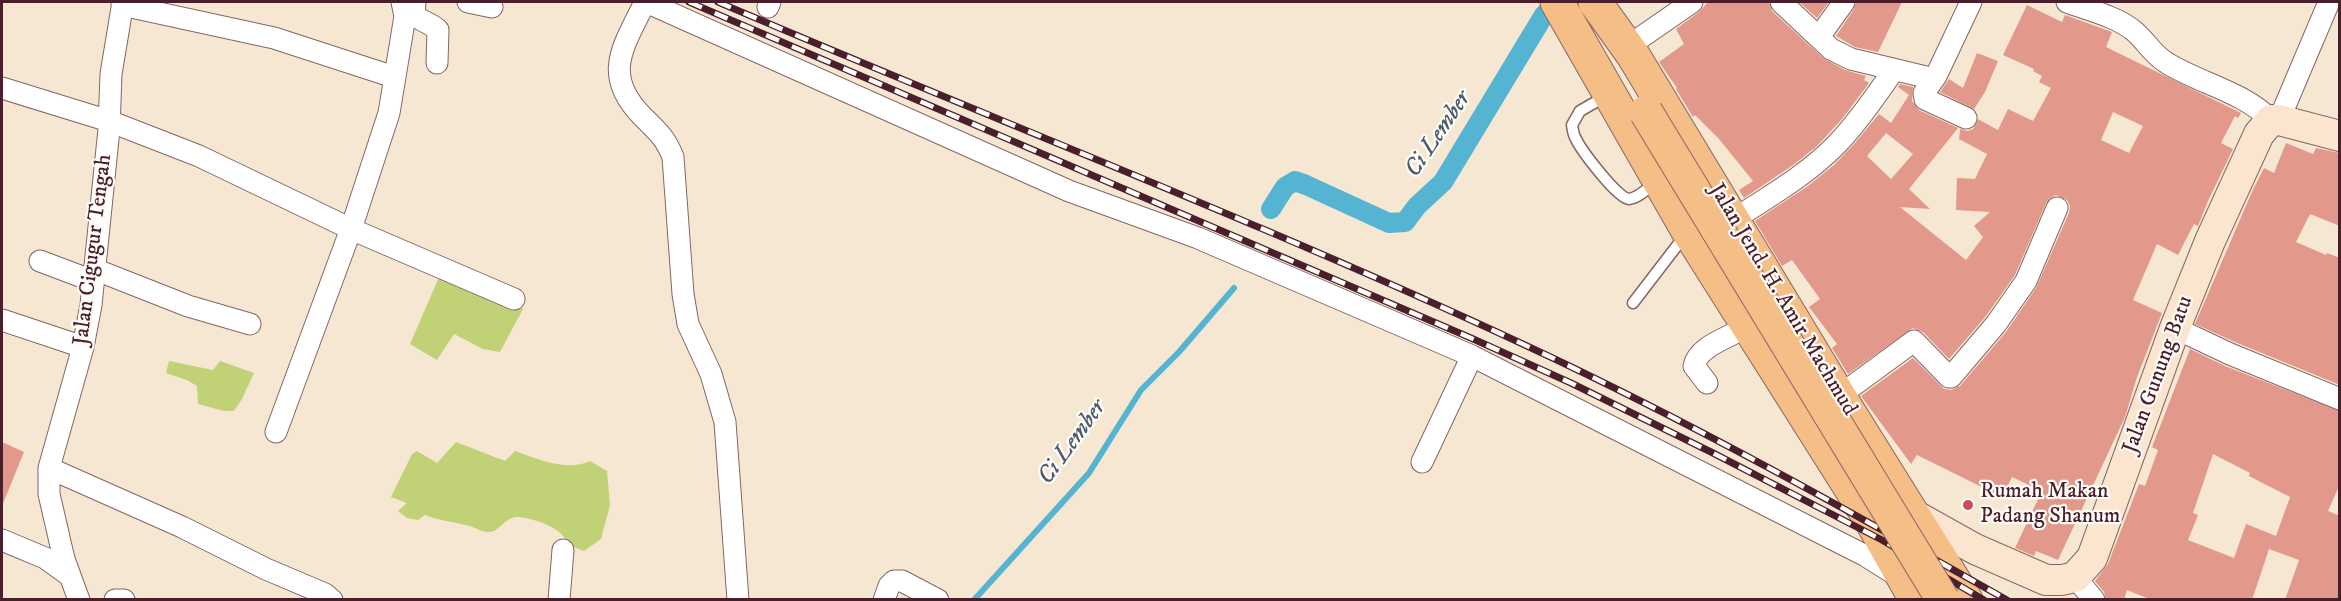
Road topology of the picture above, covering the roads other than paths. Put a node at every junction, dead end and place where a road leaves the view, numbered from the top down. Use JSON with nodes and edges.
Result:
{"nodes":[{"id":1,"x":402,"y":2,"type":"edge"},
{"id":2,"x":415,"y":2,"type":"edge"},
{"id":3,"x":468,"y":2,"type":"edge"},
{"id":4,"x":645,"y":2,"type":"edge"},
{"id":5,"x":1594,"y":2,"type":"edge"},
{"id":6,"x":1692,"y":2,"type":"edge"},
{"id":7,"x":1781,"y":2,"type":"edge"},
{"id":8,"x":1844,"y":2,"type":"edge"},
{"id":9,"x":1971,"y":2,"type":"edge"},
{"id":10,"x":2067,"y":2,"type":"edge"},
{"id":11,"x":2330,"y":2,"type":"edge"},
{"id":12,"x":120,"y":3,"type":"edge"},
{"id":13,"x":492,"y":7,"type":"dead end"},
{"id":14,"x":1560,"y":7,"type":"edge"},
{"id":15,"x":1819,"y":38,"type":"junction"},
{"id":16,"x":437,"y":63,"type":"dead end"},
{"id":17,"x":1893,"y":71,"type":"junction"},
{"id":18,"x":1620,"y":72,"type":"junction"},
{"id":19,"x":394,"y":77,"type":"junction"},
{"id":20,"x":1934,"y":79,"type":"junction"},
{"id":21,"x":2,"y":88,"type":"edge"},
{"id":22,"x":1966,"y":118,"type":"dead end"},
{"id":23,"x":2275,"y":120,"type":"junction"},
{"id":24,"x":109,"y":121,"type":"junction"},
{"id":25,"x":2340,"y":136,"type":"edge"},
{"id":26,"x":1658,"y":180,"type":"junction"},
{"id":27,"x":2057,"y":208,"type":"dead end"},
{"id":28,"x":1733,"y":220,"type":"junction"},
{"id":29,"x":351,"y":229,"type":"junction"},
{"id":30,"x":1688,"y":231,"type":"junction"},
{"id":31,"x":40,"y":261,"type":"dead end"},
{"id":32,"x":94,"y":275,"type":"junction"},
{"id":33,"x":514,"y":299,"type":"dead end"},
{"id":34,"x":1633,"y":303,"type":"dead end"},
{"id":35,"x":2,"y":320,"type":"edge"},
{"id":36,"x":250,"y":324,"type":"dead end"},
{"id":37,"x":1747,"y":326,"type":"junction"},
{"id":38,"x":2175,"y":328,"type":"junction"},
{"id":39,"x":83,"y":347,"type":"junction"},
{"id":40,"x":1472,"y":356,"type":"junction"},
{"id":41,"x":1707,"y":383,"type":"dead end"},
{"id":42,"x":1839,"y":396,"type":"junction"},
{"id":43,"x":2340,"y":399,"type":"edge"},
{"id":44,"x":1806,"y":418,"type":"junction"},
{"id":45,"x":276,"y":432,"type":"dead end"},
{"id":46,"x":1422,"y":462,"type":"dead end"},
{"id":47,"x":1833,"y":462,"type":"junction"},
{"id":48,"x":49,"y":468,"type":"junction"},
{"id":49,"x":1917,"y":518,"type":"junction"},
{"id":50,"x":2,"y":540,"type":"edge"},
{"id":51,"x":563,"y":550,"type":"dead end"},
{"id":52,"x":70,"y":576,"type":"junction"},
{"id":53,"x":2075,"y":577,"type":"junction"},
{"id":54,"x":1911,"y":590,"type":"edge"},
{"id":55,"x":79,"y":600,"type":"edge"},
{"id":56,"x":115,"y":600,"type":"edge"},
{"id":57,"x":124,"y":600,"type":"edge"},
{"id":58,"x":332,"y":600,"type":"edge"},
{"id":59,"x":560,"y":600,"type":"edge"},
{"id":60,"x":738,"y":600,"type":"edge"},
{"id":61,"x":884,"y":600,"type":"edge"},
{"id":62,"x":938,"y":600,"type":"edge"},
{"id":63,"x":1943,"y":600,"type":"edge"},
{"id":64,"x":1966,"y":600,"type":"edge"},
{"id":65,"x":2094,"y":600,"type":"edge"}],
"edges":[{"from":1,"to":19,"type":"street"},
{"from":2,"to":16,"type":"street"},
{"from":3,"to":13,"type":"street"},
{"from":4,"to":40,"type":"street"},
{"from":4,"to":60,"type":"street"},
{"from":5,"to":18,"type":"highway"},
{"from":6,"to":18,"type":"street"},
{"from":7,"to":15,"type":"street"},
{"from":8,"to":15,"type":"street"},
{"from":9,"to":20,"type":"street"},
{"from":10,"to":23,"type":"street"},
{"from":11,"to":23,"type":"street"},
{"from":12,"to":19,"type":"street"},
{"from":12,"to":24,"type":"street","name":"Jalan Cigugur Tengah"},
{"from":14,"to":18,"type":"highway","name":"Jalan Jend. H. Amir Machmud"},
{"from":15,"to":17,"type":"street"},
{"from":17,"to":20,"type":"street"},
{"from":17,"to":28,"type":"street"},
{"from":18,"to":26,"type":"highway","name":"Jalan Jend. H. Amir Machmud"},
{"from":18,"to":26,"type":"lane"},
{"from":18,"to":28,"type":"highway","name":"Jalan Jend. H. Amir Machmud"},
{"from":18,"to":63,"type":"highway","bridge":true},
{"from":19,"to":29,"type":"street"},
{"from":20,"to":22,"type":"street"},
{"from":21,"to":24,"type":"street"},
{"from":23,"to":25,"type":"main road"},
{"from":23,"to":38,"type":"main road","name":"Jalan Gunung Batu"},
{"from":24,"to":29,"type":"street"},
{"from":24,"to":32,"type":"street","name":"Jalan Cigugur Tengah"},
{"from":26,"to":30,"type":"highway","name":"Jalan Jend. H. Amir Machmud"},
{"from":27,"to":42,"type":"street"},
{"from":28,"to":42,"type":"highway","name":"Jalan Jend. H. Amir Machmud"},
{"from":29,"to":33,"type":"street"},
{"from":29,"to":45,"type":"street"},
{"from":30,"to":34,"type":"lane"},
{"from":30,"to":37,"type":"highway","name":"Jalan Jend. H. Amir Machmud"},
{"from":31,"to":32,"type":"street"},
{"from":32,"to":36,"type":"street"},
{"from":32,"to":39,"type":"street","name":"Jalan Cigugur Tengah"},
{"from":35,"to":39,"type":"street"},
{"from":37,"to":41,"type":"street"},
{"from":37,"to":44,"type":"highway","name":"Jalan Jend. H. Amir Machmud"},
{"from":38,"to":43,"type":"street"},
{"from":38,"to":53,"type":"main road","name":"Jalan Gunung Batu"},
{"from":39,"to":48,"type":"street","name":"Jalan Cigugur Tengah"},
{"from":40,"to":46,"type":"street"},
{"from":40,"to":54,"type":"street"},
{"from":42,"to":44,"type":"highway"},
{"from":42,"to":49,"type":"highway","name":"Jalan Jend. H. Amir Machmud"},
{"from":44,"to":47,"type":"highway","name":"Jalan Jend. H. Amir Machmud"},
{"from":47,"to":49,"type":"main road"},
{"from":47,"to":54,"type":"highway","name":"Jalan Jend. H. Amir Machmud"},
{"from":48,"to":52,"type":"street","name":"Jalan Cigugur Tengah"},
{"from":48,"to":58,"type":"street"},
{"from":49,"to":53,"type":"main road"},
{"from":49,"to":64,"type":"highway","name":"Jalan Jend. H. Amir Machmud"},
{"from":50,"to":52,"type":"street"},
{"from":51,"to":59,"type":"street"},
{"from":52,"to":55,"type":"street","name":"Jalan Cigugur Tengah"},
{"from":53,"to":65,"type":"street"},
{"from":56,"to":57,"type":"street"},
{"from":61,"to":62,"type":"street"}]}
